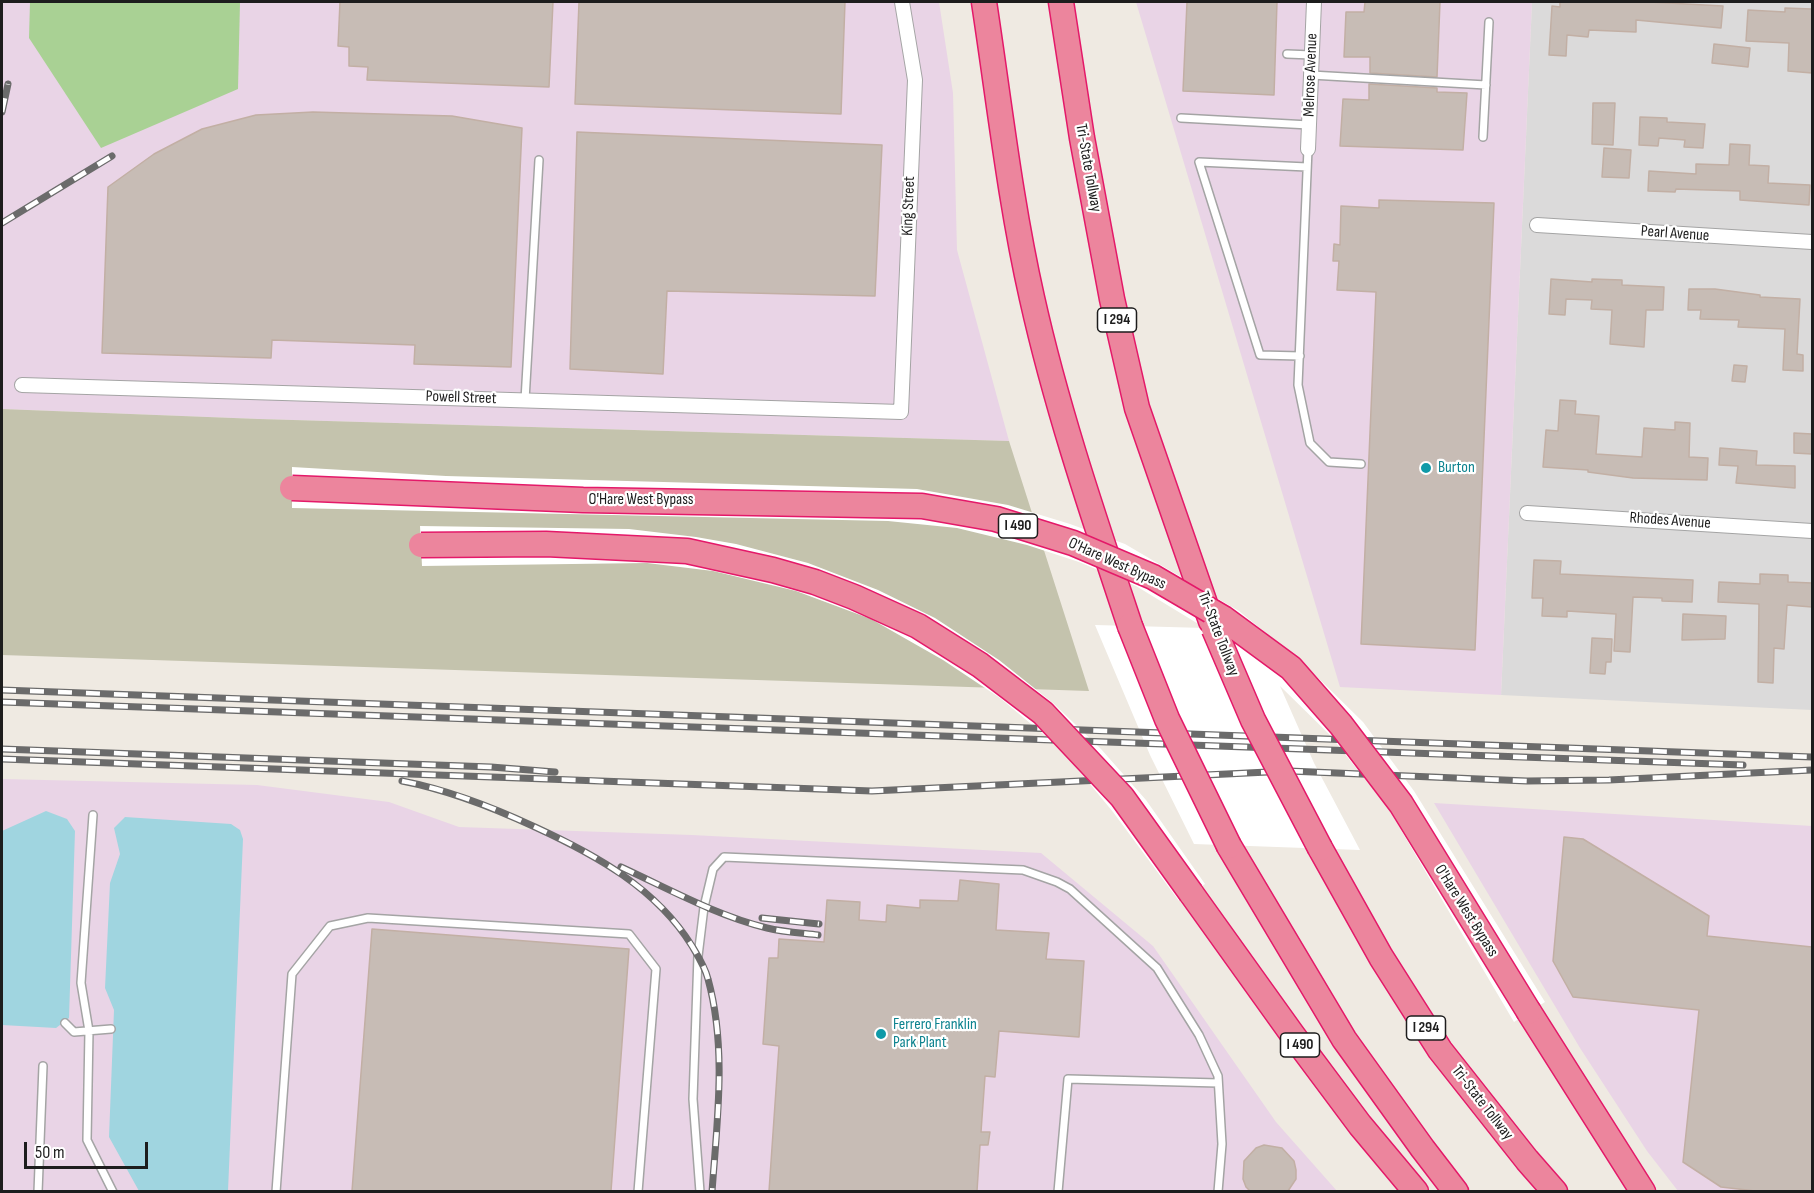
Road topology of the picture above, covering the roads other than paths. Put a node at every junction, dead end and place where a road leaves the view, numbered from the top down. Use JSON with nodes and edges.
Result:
{"nodes":[{"id":1,"x":902,"y":2,"type":"edge"},
{"id":2,"x":984,"y":2,"type":"edge"},
{"id":3,"x":1061,"y":2,"type":"edge"},
{"id":4,"x":1314,"y":2,"type":"edge"},
{"id":5,"x":1489,"y":22,"type":"dead end"},
{"id":6,"x":1287,"y":54,"type":"dead end"},
{"id":7,"x":1312,"y":55,"type":"junction"},
{"id":8,"x":1311,"y":75,"type":"junction"},
{"id":9,"x":1486,"y":85,"type":"junction"},
{"id":10,"x":1181,"y":118,"type":"dead end"},
{"id":11,"x":1309,"y":125,"type":"junction"},
{"id":12,"x":1484,"y":137,"type":"dead end"},
{"id":13,"x":1308,"y":148,"type":"joint"},
{"id":14,"x":539,"y":160,"type":"dead end"},
{"id":15,"x":1307,"y":167,"type":"junction"},
{"id":16,"x":1537,"y":225,"type":"dead end"},
{"id":17,"x":1812,"y":242,"type":"edge"},
{"id":18,"x":1300,"y":356,"type":"junction"},
{"id":19,"x":22,"y":385,"type":"dead end"},
{"id":20,"x":525,"y":400,"type":"junction"},
{"id":21,"x":901,"y":411,"type":"joint"},
{"id":22,"x":1361,"y":464,"type":"dead end"},
{"id":23,"x":292,"y":488,"type":"dead end"},
{"id":24,"x":1527,"y":513,"type":"dead end"},
{"id":25,"x":1812,"y":531,"type":"edge"},
{"id":26,"x":421,"y":545,"type":"dead end"},
{"id":27,"x":93,"y":815,"type":"dead end"},
{"id":28,"x":65,"y":1023,"type":"dead end"},
{"id":29,"x":111,"y":1029,"type":"dead end"},
{"id":30,"x":90,"y":1031,"type":"junction"},
{"id":31,"x":44,"y":1066,"type":"dead end"},
{"id":32,"x":1218,"y":1083,"type":"junction"},
{"id":33,"x":38,"y":1191,"type":"edge"},
{"id":34,"x":113,"y":1191,"type":"edge"},
{"id":35,"x":276,"y":1191,"type":"edge"},
{"id":36,"x":638,"y":1191,"type":"edge"},
{"id":37,"x":700,"y":1191,"type":"edge"},
{"id":38,"x":1058,"y":1191,"type":"edge"},
{"id":39,"x":1218,"y":1191,"type":"edge"},
{"id":40,"x":1416,"y":1191,"type":"edge"},
{"id":41,"x":1456,"y":1191,"type":"edge"},
{"id":42,"x":1555,"y":1191,"type":"edge"},
{"id":43,"x":1643,"y":1191,"type":"edge"}],
"edges":[{"from":1,"to":21,"type":"street","name":"King Street"},
{"from":2,"to":41,"type":"highway","bridge":true},
{"from":3,"to":42,"type":"highway","name":"Tri-State Tollway","number":"I 294","bridge":true},
{"from":4,"to":7,"type":"street","name":"Melrose Avenue"},
{"from":5,"to":9,"type":"lane"},
{"from":6,"to":7,"type":"lane"},
{"from":7,"to":8,"type":"street","name":"Melrose Avenue"},
{"from":8,"to":9,"type":"lane"},
{"from":8,"to":11,"type":"street","name":"Melrose Avenue"},
{"from":9,"to":12,"type":"lane"},
{"from":10,"to":11,"type":"lane"},
{"from":11,"to":13,"type":"street","name":"Melrose Avenue"},
{"from":13,"to":15,"type":"lane"},
{"from":14,"to":20,"type":"lane"},
{"from":15,"to":18,"type":"lane"},
{"from":15,"to":18,"type":"lane"},
{"from":16,"to":17,"type":"street","name":"Pearl Avenue"},
{"from":18,"to":22,"type":"lane"},
{"from":19,"to":20,"type":"street","name":"Powell Street"},
{"from":20,"to":21,"type":"street","name":"Powell Street"},
{"from":23,"to":43,"type":"highway","name":"O'Hare West Bypass","number":"I 490","bridge":true},
{"from":24,"to":25,"type":"street","name":"Rhodes Avenue"},
{"from":26,"to":40,"type":"highway","number":"I 490","bridge":true},
{"from":27,"to":30,"type":"lane"},
{"from":28,"to":30,"type":"lane"},
{"from":29,"to":30,"type":"lane"},
{"from":30,"to":34,"type":"lane"},
{"from":31,"to":33,"type":"lane"},
{"from":32,"to":37,"type":"lane"},
{"from":32,"to":38,"type":"lane"},
{"from":32,"to":39,"type":"lane"},
{"from":35,"to":36,"type":"lane"}]}
